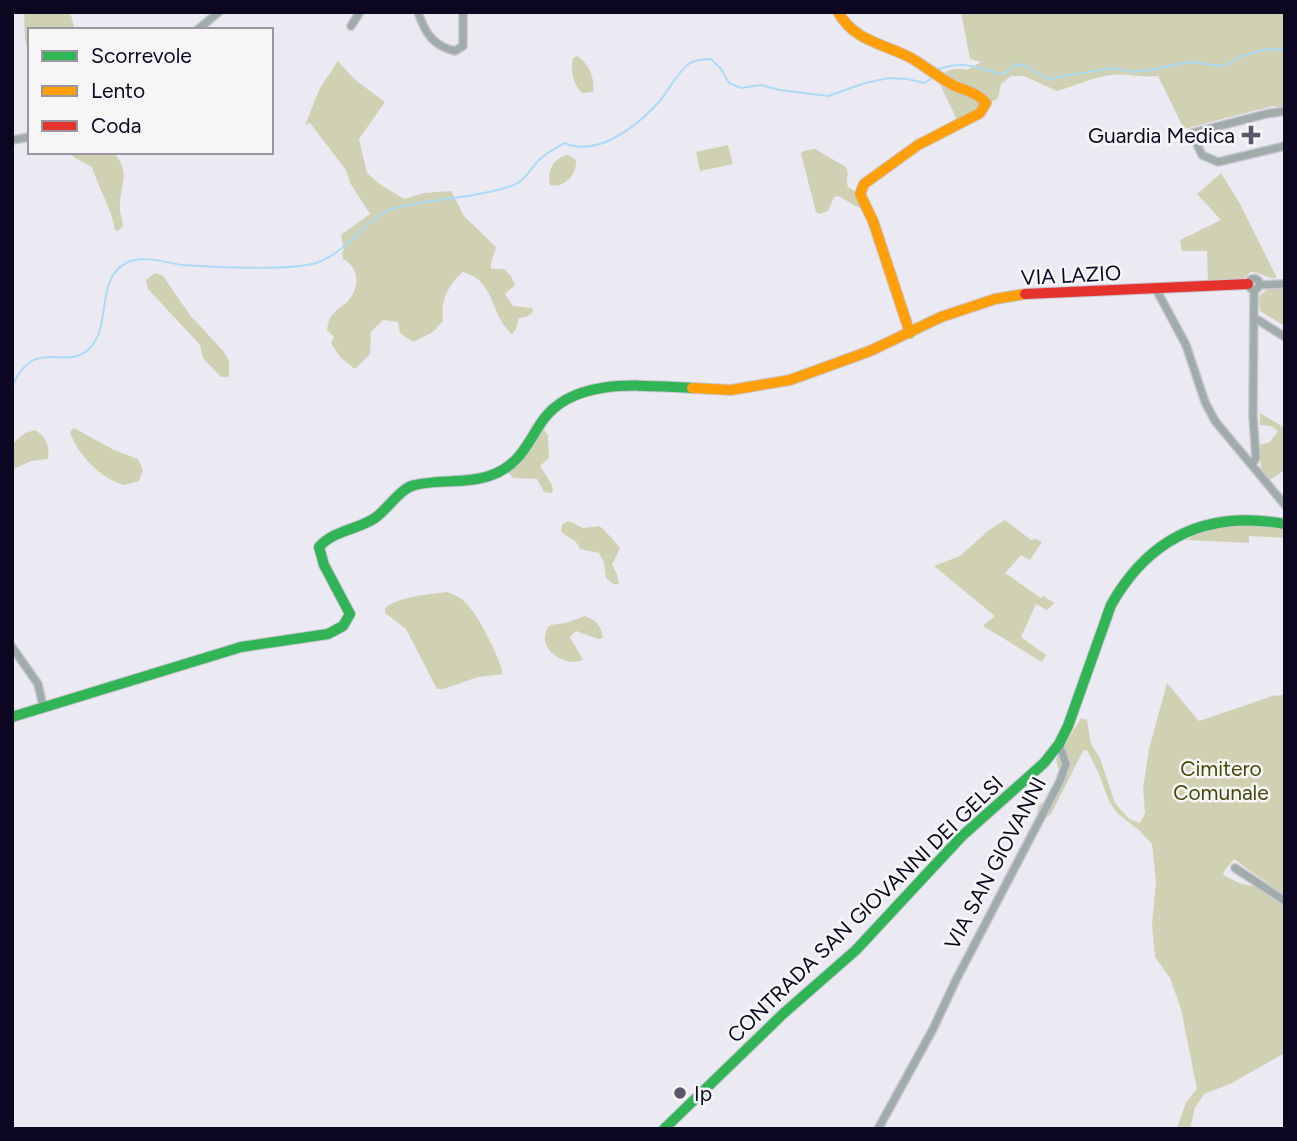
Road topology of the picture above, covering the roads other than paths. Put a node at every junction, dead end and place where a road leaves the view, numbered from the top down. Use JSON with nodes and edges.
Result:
{"nodes":[{"id":1,"x":219,"y":12,"type":"edge"},
{"id":2,"x":360,"y":12,"type":"edge"},
{"id":3,"x":418,"y":12,"type":"edge"},
{"id":4,"x":463,"y":12,"type":"edge"},
{"id":5,"x":838,"y":12,"type":"edge"},
{"id":6,"x":351,"y":26,"type":"dead end"},
{"id":7,"x":199,"y":28,"type":"edge"},
{"id":8,"x":1285,"y":111,"type":"edge"},
{"id":9,"x":1285,"y":146,"type":"edge"},
{"id":10,"x":1254,"y":282,"type":"junction"},
{"id":11,"x":1285,"y":284,"type":"edge"},
{"id":12,"x":1156,"y":289,"type":"junction"},
{"id":13,"x":1254,"y":321,"type":"junction"},
{"id":14,"x":910,"y":332,"type":"junction"},
{"id":15,"x":1285,"y":337,"type":"edge"},
{"id":16,"x":1252,"y":464,"type":"junction"},
{"id":17,"x":1285,"y":505,"type":"edge"},
{"id":18,"x":1285,"y":524,"type":"edge"},
{"id":19,"x":12,"y":647,"type":"edge"},
{"id":20,"x":43,"y":706,"type":"junction"},
{"id":21,"x":12,"y":717,"type":"edge"},
{"id":22,"x":1059,"y":744,"type":"junction"},
{"id":23,"x":1235,"y":868,"type":"dead end"},
{"id":24,"x":1285,"y":901,"type":"edge"},
{"id":25,"x":664,"y":1129,"type":"edge"},
{"id":26,"x":878,"y":1129,"type":"edge"}],
"edges":[{"from":1,"to":7,"type":"street"},
{"from":2,"to":6,"type":"street"},
{"from":3,"to":4,"type":"street"},
{"from":5,"to":14,"type":"street"},
{"from":8,"to":9,"type":"street"},
{"from":10,"to":11,"type":"street","name":"VIA LAZIO"},
{"from":10,"to":12,"type":"street","name":"VIA LAZIO"},
{"from":10,"to":13,"type":"street"},
{"from":12,"to":14,"type":"street","name":"VIA LAZIO"},
{"from":12,"to":16,"type":"street"},
{"from":13,"to":15,"type":"street"},
{"from":13,"to":16,"type":"street"},
{"from":14,"to":20,"type":"street","name":"VIA LAZIO"},
{"from":16,"to":17,"type":"street"},
{"from":18,"to":22,"type":"street","name":"VIA SAN GIOVANNI"},
{"from":19,"to":20,"type":"street"},
{"from":20,"to":21,"type":"street"},
{"from":22,"to":25,"type":"street","name":"CONTRADA SAN GIOVANNI DEI GELSI"},
{"from":22,"to":26,"type":"street","name":"VIA SAN GIOVANNI"},
{"from":23,"to":24,"type":"street"}]}
